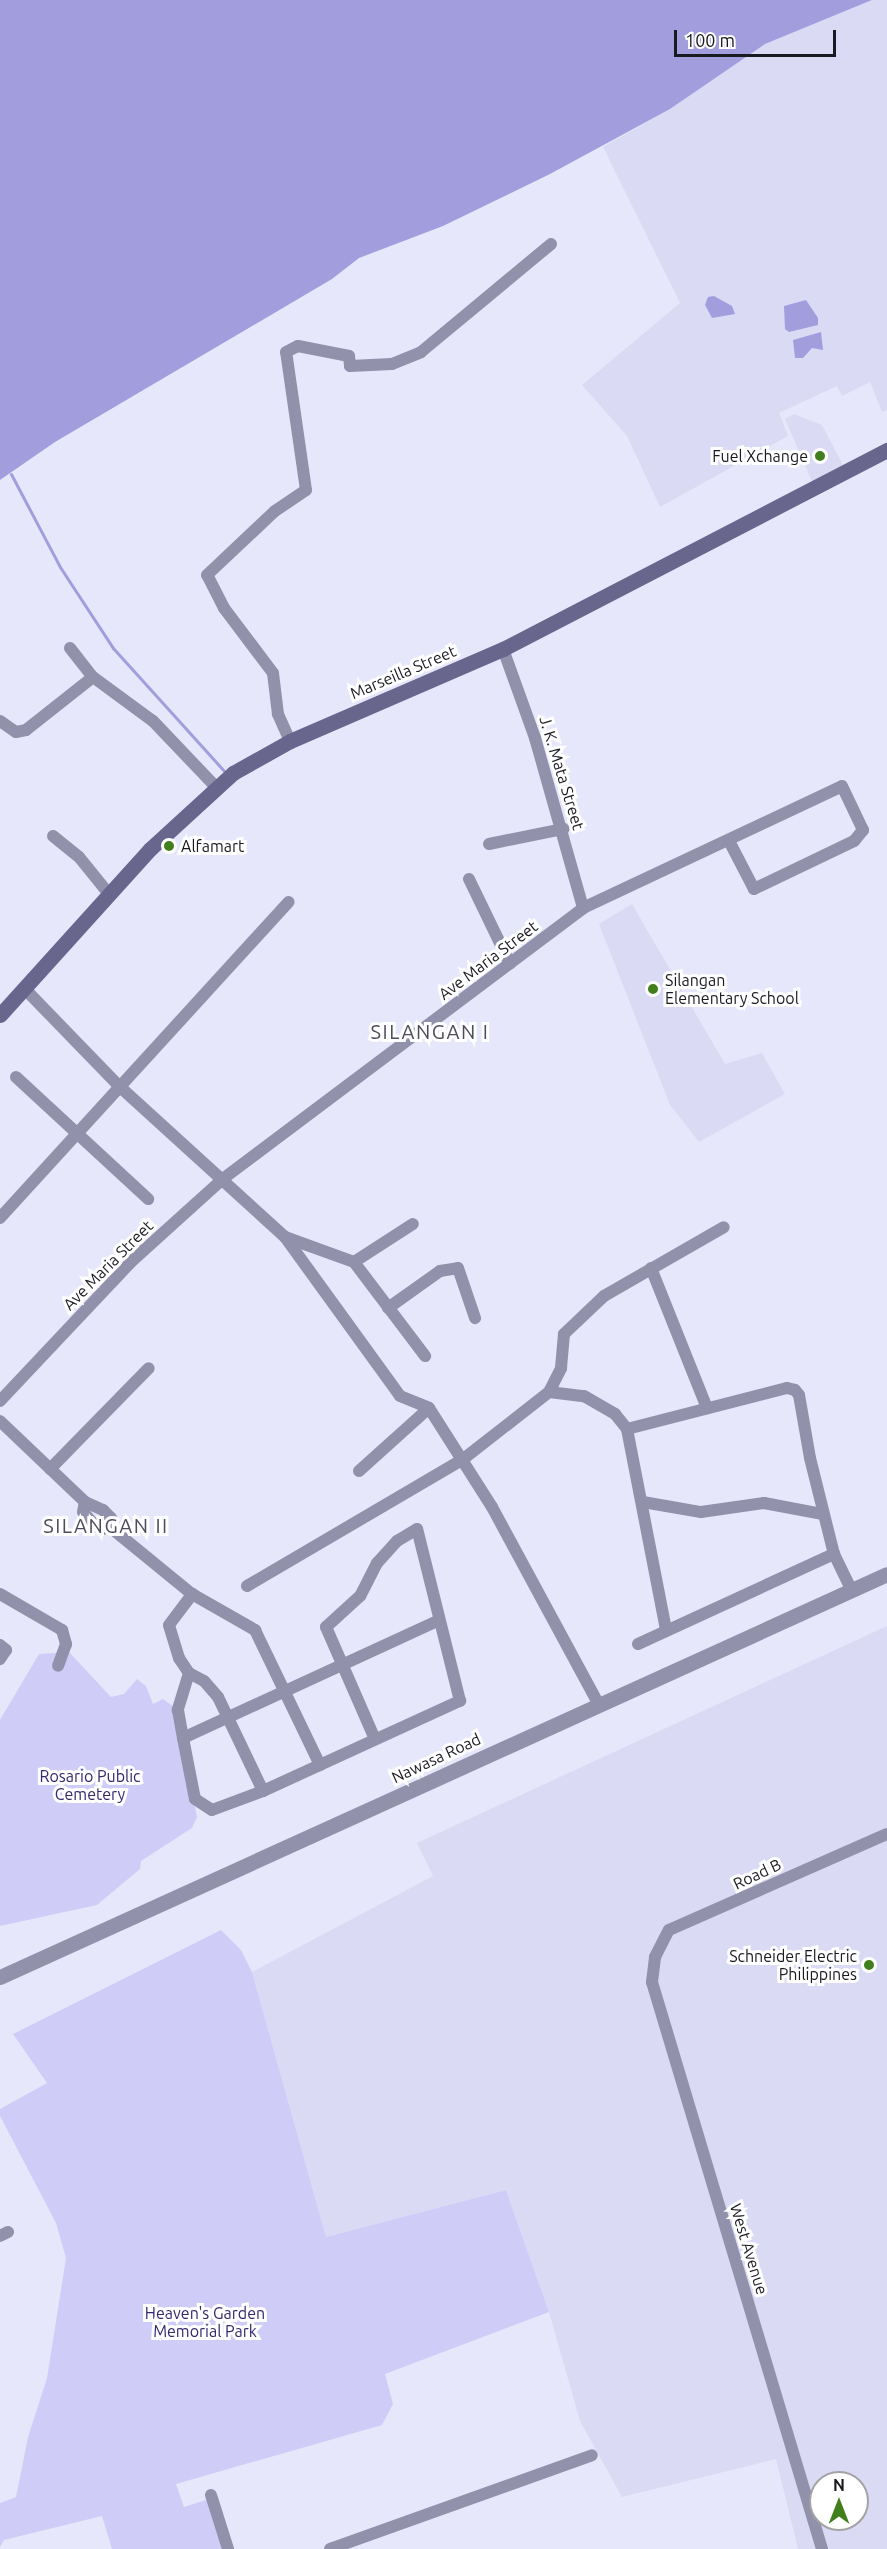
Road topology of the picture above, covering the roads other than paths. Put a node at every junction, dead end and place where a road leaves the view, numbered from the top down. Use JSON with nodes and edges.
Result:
{"nodes":[{"id":1,"x":551,"y":244,"type":"dead end"},
{"id":2,"x":887,"y":450,"type":"edge"},
{"id":3,"x":70,"y":648,"type":"dead end"},
{"id":4,"x":503,"y":649,"type":"junction"},
{"id":5,"x":93,"y":677,"type":"junction"},
{"id":6,"x":0,"y":721,"type":"edge"},
{"id":7,"x":290,"y":741,"type":"junction"},
{"id":8,"x":215,"y":786,"type":"junction"},
{"id":9,"x":562,"y":829,"type":"junction"},
{"id":10,"x":53,"y":836,"type":"dead end"},
{"id":11,"x":729,"y":841,"type":"junction"},
{"id":12,"x":489,"y":844,"type":"dead end"},
{"id":13,"x":469,"y":879,"type":"dead end"},
{"id":14,"x":109,"y":894,"type":"junction"},
{"id":15,"x":290,"y":902,"type":"dead end"},
{"id":16,"x":583,"y":908,"type":"junction"},
{"id":17,"x":510,"y":964,"type":"junction"},
{"id":18,"x":24,"y":988,"type":"junction"},
{"id":19,"x":0,"y":1015,"type":"edge"},
{"id":20,"x":16,"y":1077,"type":"dead end"},
{"id":21,"x":119,"y":1086,"type":"junction"},
{"id":22,"x":77,"y":1133,"type":"junction"},
{"id":23,"x":224,"y":1178,"type":"junction"},
{"id":24,"x":148,"y":1199,"type":"dead end"},
{"id":25,"x":0,"y":1218,"type":"edge"},
{"id":26,"x":413,"y":1224,"type":"dead end"},
{"id":27,"x":724,"y":1227,"type":"dead end"},
{"id":28,"x":285,"y":1237,"type":"junction"},
{"id":29,"x":354,"y":1262,"type":"junction"},
{"id":30,"x":651,"y":1268,"type":"junction"},
{"id":31,"x":388,"y":1308,"type":"junction"},
{"id":32,"x":475,"y":1318,"type":"dead end"},
{"id":33,"x":425,"y":1356,"type":"dead end"},
{"id":34,"x":149,"y":1368,"type":"dead end"},
{"id":35,"x":549,"y":1392,"type":"junction"},
{"id":36,"x":0,"y":1401,"type":"edge"},
{"id":37,"x":429,"y":1408,"type":"junction"},
{"id":38,"x":707,"y":1408,"type":"junction"},
{"id":39,"x":0,"y":1421,"type":"edge"},
{"id":40,"x":627,"y":1429,"type":"junction"},
{"id":41,"x":462,"y":1460,"type":"junction"},
{"id":42,"x":50,"y":1468,"type":"junction"},
{"id":43,"x":359,"y":1471,"type":"dead end"},
{"id":44,"x":643,"y":1502,"type":"junction"},
{"id":45,"x":823,"y":1514,"type":"junction"},
{"id":46,"x":834,"y":1554,"type":"junction"},
{"id":47,"x":887,"y":1574,"type":"edge"},
{"id":48,"x":247,"y":1586,"type":"dead end"},
{"id":49,"x":852,"y":1591,"type":"junction"},
{"id":50,"x":0,"y":1594,"type":"edge"},
{"id":51,"x":192,"y":1594,"type":"junction"},
{"id":52,"x":439,"y":1620,"type":"junction"},
{"id":53,"x":666,"y":1629,"type":"junction"},
{"id":54,"x":638,"y":1644,"type":"dead end"},
{"id":55,"x":0,"y":1645,"type":"edge"},
{"id":56,"x":0,"y":1659,"type":"edge"},
{"id":57,"x":58,"y":1666,"type":"dead end"},
{"id":58,"x":341,"y":1667,"type":"junction"},
{"id":59,"x":189,"y":1673,"type":"junction"},
{"id":60,"x":285,"y":1692,"type":"junction"},
{"id":61,"x":598,"y":1703,"type":"junction"},
{"id":62,"x":229,"y":1720,"type":"junction"},
{"id":63,"x":183,"y":1738,"type":"junction"},
{"id":64,"x":375,"y":1738,"type":"junction"},
{"id":65,"x":320,"y":1765,"type":"junction"},
{"id":66,"x":263,"y":1791,"type":"junction"},
{"id":67,"x":887,"y":1834,"type":"edge"},
{"id":68,"x":655,"y":1957,"type":"joint"},
{"id":69,"x":0,"y":1977,"type":"edge"},
{"id":70,"x":592,"y":2455,"type":"dead end"},
{"id":71,"x":211,"y":2495,"type":"dead end"},
{"id":72,"x":228,"y":2549,"type":"edge"},
{"id":73,"x":330,"y":2549,"type":"edge"},
{"id":74,"x":822,"y":2549,"type":"edge"}],
"edges":[{"from":1,"to":7,"type":"street"},
{"from":2,"to":4,"type":"main road","name":"Marseilla Street"},
{"from":3,"to":5,"type":"street"},
{"from":4,"to":7,"type":"main road","name":"Marseilla Street"},
{"from":4,"to":9,"type":"street","name":"J. K. Mata Street"},
{"from":5,"to":6,"type":"street"},
{"from":5,"to":8,"type":"street"},
{"from":7,"to":8,"type":"main road","name":"Marseilla Street"},
{"from":8,"to":14,"type":"main road","name":"Marseilla Street"},
{"from":9,"to":12,"type":"street"},
{"from":9,"to":16,"type":"street","name":"J. K. Mata Street"},
{"from":10,"to":14,"type":"street"},
{"from":11,"to":11,"type":"street","name":"Ave Maria Street"},
{"from":11,"to":16,"type":"street","name":"Ave Maria Street"},
{"from":13,"to":17,"type":"street"},
{"from":14,"to":18,"type":"main road","name":"Marseilla Street"},
{"from":15,"to":21,"type":"street"},
{"from":16,"to":17,"type":"street","name":"Ave Maria Street"},
{"from":17,"to":23,"type":"street","name":"Ave Maria Street"},
{"from":18,"to":19,"type":"main road","name":"Marseilla Street"},
{"from":18,"to":21,"type":"street"},
{"from":20,"to":22,"type":"street"},
{"from":21,"to":22,"type":"street"},
{"from":21,"to":23,"type":"street"},
{"from":22,"to":24,"type":"street"},
{"from":22,"to":25,"type":"street"},
{"from":23,"to":28,"type":"street"},
{"from":23,"to":36,"type":"street","name":"Ave Maria Street"},
{"from":26,"to":29,"type":"street"},
{"from":27,"to":30,"type":"street"},
{"from":28,"to":29,"type":"street"},
{"from":28,"to":37,"type":"street"},
{"from":29,"to":31,"type":"street"},
{"from":30,"to":35,"type":"street"},
{"from":30,"to":38,"type":"street"},
{"from":31,"to":32,"type":"street"},
{"from":31,"to":33,"type":"street"},
{"from":34,"to":42,"type":"street"},
{"from":35,"to":40,"type":"street"},
{"from":35,"to":41,"type":"street"},
{"from":37,"to":41,"type":"street"},
{"from":37,"to":43,"type":"street"},
{"from":38,"to":40,"type":"street"},
{"from":38,"to":45,"type":"street"},
{"from":39,"to":42,"type":"street"},
{"from":40,"to":44,"type":"street"},
{"from":41,"to":48,"type":"street"},
{"from":41,"to":61,"type":"street"},
{"from":42,"to":51,"type":"street"},
{"from":44,"to":45,"type":"street"},
{"from":44,"to":53,"type":"street"},
{"from":45,"to":46,"type":"street"},
{"from":46,"to":49,"type":"street"},
{"from":46,"to":53,"type":"street"},
{"from":47,"to":49,"type":"street","name":"Nawasa Road"},
{"from":49,"to":61,"type":"street","name":"Nawasa Road"},
{"from":50,"to":57,"type":"street"},
{"from":51,"to":59,"type":"street"},
{"from":51,"to":60,"type":"street"},
{"from":52,"to":58,"type":"street"},
{"from":52,"to":58,"type":"street"},
{"from":52,"to":64,"type":"street"},
{"from":53,"to":54,"type":"street"},
{"from":55,"to":56,"type":"street"},
{"from":58,"to":60,"type":"street"},
{"from":58,"to":64,"type":"street"},
{"from":59,"to":62,"type":"street"},
{"from":59,"to":63,"type":"street"},
{"from":60,"to":62,"type":"street"},
{"from":60,"to":65,"type":"street"},
{"from":61,"to":69,"type":"street","name":"Nawasa Road"},
{"from":62,"to":63,"type":"street"},
{"from":62,"to":66,"type":"street"},
{"from":63,"to":66,"type":"street"},
{"from":64,"to":65,"type":"street"},
{"from":65,"to":66,"type":"street"},
{"from":67,"to":68,"type":"street","name":"Road B"},
{"from":68,"to":74,"type":"street","name":"West Avenue"},
{"from":70,"to":73,"type":"street"},
{"from":71,"to":72,"type":"street"}]}
